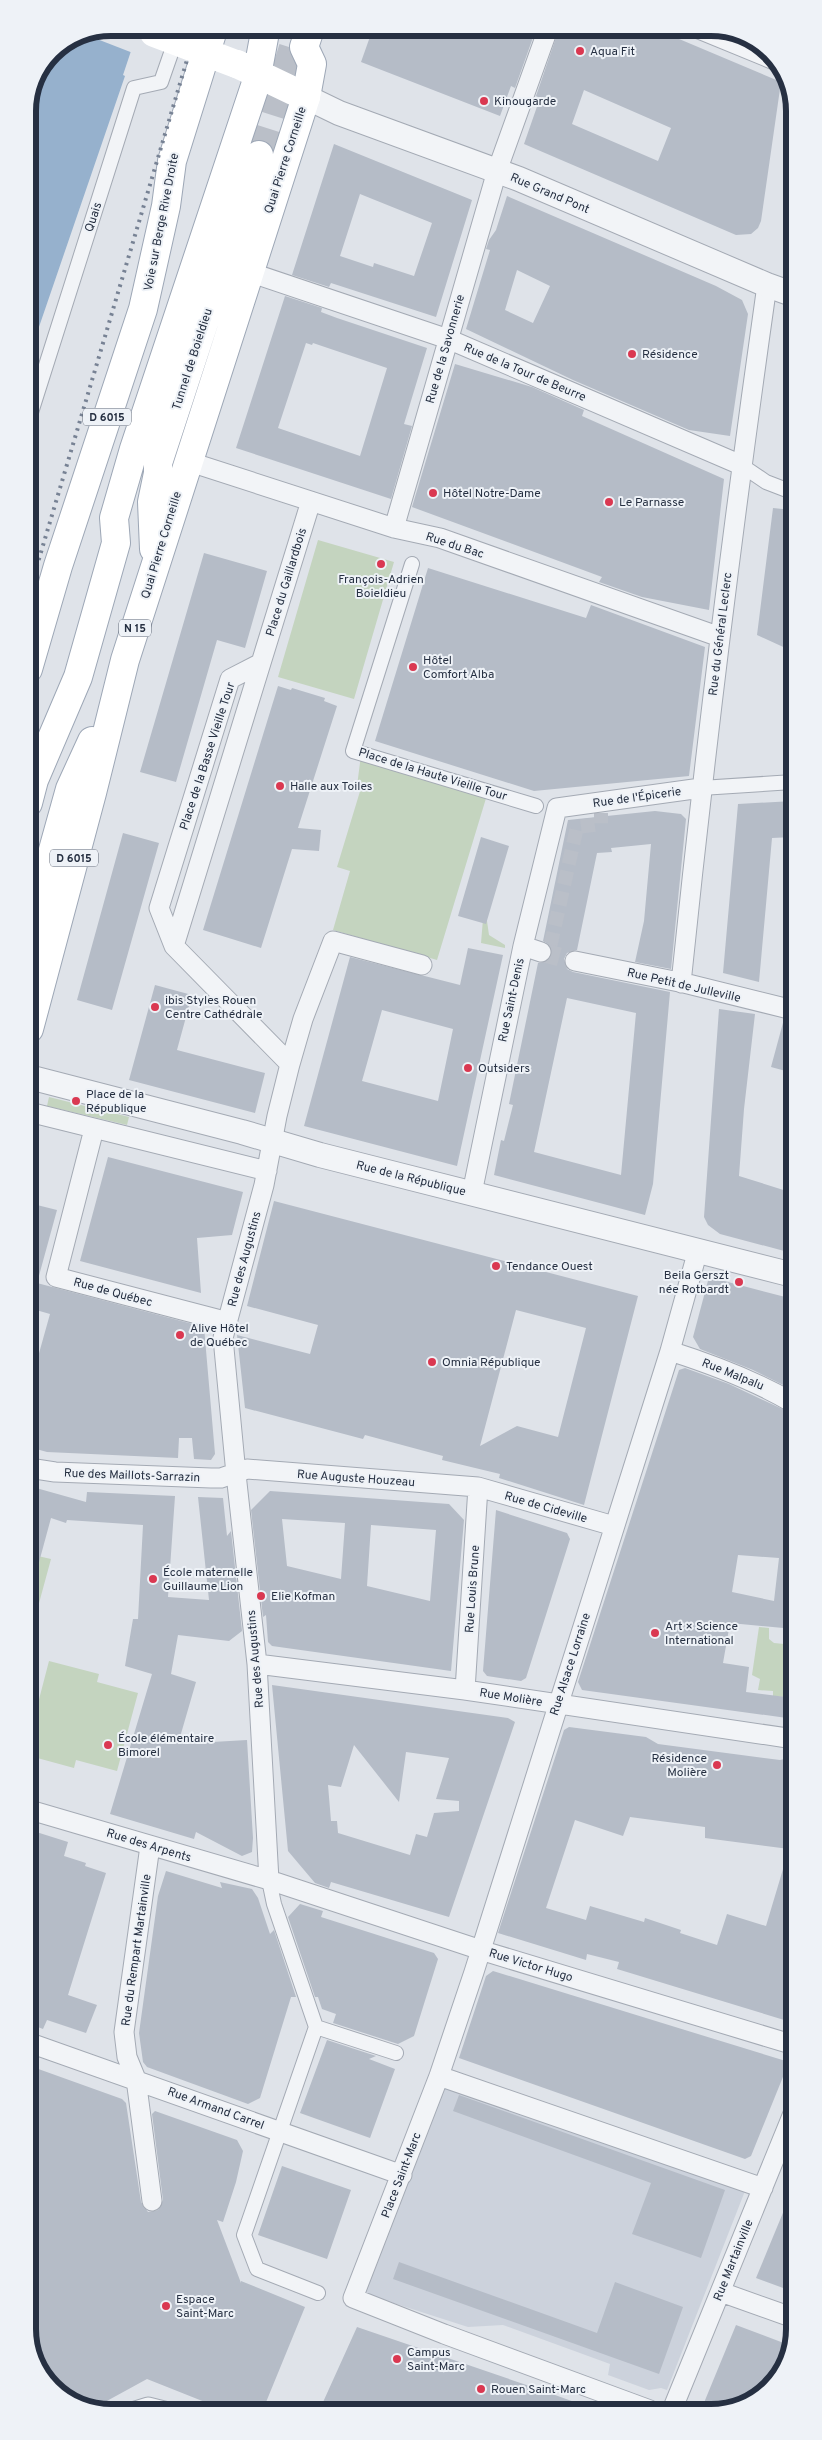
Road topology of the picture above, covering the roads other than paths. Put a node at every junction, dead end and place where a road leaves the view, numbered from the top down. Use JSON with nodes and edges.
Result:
{"nodes":[{"id":1,"x":211,"y":36,"type":"edge"},
{"id":2,"x":263,"y":36,"type":"edge"},
{"id":3,"x":308,"y":36,"type":"edge"},
{"id":4,"x":545,"y":36,"type":"edge"},
{"id":5,"x":709,"y":36,"type":"edge"},
{"id":6,"x":164,"y":43,"type":"edge"},
{"id":7,"x":763,"y":58,"type":"edge"},
{"id":8,"x":246,"y":68,"type":"junction"},
{"id":9,"x":306,"y":97,"type":"junction"},
{"id":10,"x":259,"y":155,"type":"tunnel mouth"},
{"id":11,"x":497,"y":171,"type":"junction"},
{"id":12,"x":249,"y":272,"type":"junction"},
{"id":13,"x":767,"y":285,"type":"junction"},
{"id":14,"x":786,"y":292,"type":"edge"},
{"id":15,"x":448,"y":339,"type":"junction"},
{"id":16,"x":36,"y":397,"type":"edge"},
{"id":17,"x":187,"y":461,"type":"junction"},
{"id":18,"x":158,"y":463,"type":"junction"},
{"id":19,"x":741,"y":465,"type":"junction"},
{"id":20,"x":786,"y":490,"type":"edge"},
{"id":21,"x":311,"y":500,"type":"junction"},
{"id":22,"x":394,"y":528,"type":"junction"},
{"id":23,"x":116,"y":543,"type":"junction"},
{"id":24,"x":412,"y":564,"type":"dead end"},
{"id":25,"x":154,"y":568,"type":"junction"},
{"id":26,"x":720,"y":637,"type":"junction"},
{"id":27,"x":36,"y":642,"type":"edge"},
{"id":28,"x":261,"y":663,"type":"junction"},
{"id":29,"x":78,"y":677,"type":"junction"},
{"id":30,"x":117,"y":688,"type":"junction"},
{"id":31,"x":36,"y":779,"type":"edge"},
{"id":32,"x":786,"y":782,"type":"edge"},
{"id":33,"x":709,"y":787,"type":"junction"},
{"id":34,"x":536,"y":806,"type":"dead end"},
{"id":35,"x":557,"y":808,"type":"joint"},
{"id":36,"x":36,"y":859,"type":"edge"},
{"id":37,"x":36,"y":911,"type":"edge"},
{"id":38,"x":174,"y":946,"type":"junction"},
{"id":39,"x":522,"y":946,"type":"junction"},
{"id":40,"x":541,"y":952,"type":"tunnel mouth"},
{"id":41,"x":574,"y":961,"type":"tunnel mouth"},
{"id":42,"x":422,"y":965,"type":"dead end"},
{"id":43,"x":681,"y":982,"type":"junction"},
{"id":44,"x":36,"y":1003,"type":"edge"},
{"id":45,"x":786,"y":1008,"type":"edge"},
{"id":46,"x":286,"y":1060,"type":"junction"},
{"id":47,"x":36,"y":1079,"type":"edge"},
{"id":48,"x":36,"y":1114,"type":"edge"},
{"id":49,"x":94,"y":1129,"type":"junction"},
{"id":50,"x":272,"y":1142,"type":"junction"},
{"id":51,"x":267,"y":1171,"type":"junction"},
{"id":52,"x":472,"y":1193,"type":"junction"},
{"id":53,"x":698,"y":1250,"type":"junction"},
{"id":54,"x":786,"y":1274,"type":"edge"},
{"id":55,"x":228,"y":1322,"type":"junction"},
{"id":56,"x":670,"y":1351,"type":"junction"},
{"id":57,"x":786,"y":1400,"type":"edge"},
{"id":58,"x":36,"y":1469,"type":"edge"},
{"id":59,"x":236,"y":1474,"type":"junction"},
{"id":60,"x":478,"y":1487,"type":"junction"},
{"id":61,"x":614,"y":1526,"type":"junction"},
{"id":62,"x":257,"y":1664,"type":"junction"},
{"id":63,"x":465,"y":1690,"type":"junction"},
{"id":64,"x":557,"y":1704,"type":"junction"},
{"id":65,"x":786,"y":1738,"type":"edge"},
{"id":66,"x":36,"y":1812,"type":"edge"},
{"id":67,"x":150,"y":1846,"type":"junction"},
{"id":68,"x":269,"y":1880,"type":"junction"},
{"id":69,"x":481,"y":1950,"type":"junction"},
{"id":70,"x":316,"y":2027,"type":"junction"},
{"id":71,"x":786,"y":2043,"type":"edge"},
{"id":72,"x":36,"y":2045,"type":"edge"},
{"id":73,"x":396,"y":2054,"type":"dead end"},
{"id":74,"x":439,"y":2076,"type":"junction"},
{"id":75,"x":136,"y":2079,"type":"junction"},
{"id":76,"x":280,"y":2130,"type":"junction"},
{"id":77,"x":786,"y":2131,"type":"edge"},
{"id":78,"x":402,"y":2175,"type":"junction"},
{"id":79,"x":763,"y":2188,"type":"junction"},
{"id":80,"x":152,"y":2201,"type":"dead end"},
{"id":81,"x":720,"y":2292,"type":"junction"},
{"id":82,"x":318,"y":2293,"type":"dead end"},
{"id":83,"x":786,"y":2315,"type":"edge"},
{"id":84,"x":634,"y":2404,"type":"edge"},
{"id":85,"x":674,"y":2404,"type":"edge"}],
"edges":[{"from":1,"to":27,"type":"main road","name":"Voie sur Berge Rive Droite","number":"D 6015"},
{"from":2,"to":8,"type":"main road"},
{"from":3,"to":9,"type":"main road","name":"Quai Pierre Corneille"},
{"from":4,"to":11,"type":"street","name":"Rue de la Savonnerie"},
{"from":5,"to":7,"type":"street"},
{"from":6,"to":8,"type":"main road","bridge":true},
{"from":6,"to":16,"type":"street","name":"Quais"},
{"from":8,"to":9,"type":"main road"},
{"from":8,"to":23,"type":"main road","number":"D 6015"},
{"from":9,"to":11,"type":"street","name":"Rue Grand Pont"},
{"from":9,"to":12,"type":"main road","name":"Quai Pierre Corneille"},
{"from":10,"to":18,"type":"main road","name":"Tunnel de Boieldieu","number":"D 6015"},
{"from":11,"to":13,"type":"street","name":"Rue Grand Pont"},
{"from":11,"to":15,"type":"street","name":"Rue de la Savonnerie"},
{"from":12,"to":15,"type":"street","name":"Rue de la Tour de Beurre"},
{"from":12,"to":17,"type":"main road","name":"Quai Pierre Corneille"},
{"from":13,"to":14,"type":"street","name":"Rue Grand Pont"},
{"from":13,"to":19,"type":"street","name":"Rue du Général Leclerc"},
{"from":15,"to":19,"type":"street","name":"Rue de la Tour de Beurre"},
{"from":15,"to":22,"type":"street","name":"Rue de la Savonnerie"},
{"from":17,"to":21,"type":"street","name":"Rue du Bac"},
{"from":17,"to":25,"type":"main road","name":"Quai Pierre Corneille"},
{"from":18,"to":23,"type":"main road","number":"D 6015"},
{"from":18,"to":25,"type":"main road","name":"Tunnel de Boieldieu","number":"D 6015"},
{"from":19,"to":20,"type":"street","name":"Rue de la Tour de Beurre"},
{"from":19,"to":26,"type":"street","name":"Rue du Général Leclerc"},
{"from":21,"to":22,"type":"street","name":"Rue du Bac"},
{"from":21,"to":28,"type":"street","name":"Place du Gaillardbois"},
{"from":22,"to":26,"type":"street","name":"Rue du Bac"},
{"from":23,"to":29,"type":"main road","number":"D 6015"},
{"from":24,"to":34,"type":"street","name":"Place de la Haute Vieille Tour"},
{"from":25,"to":30,"type":"main road","name":"Quai Pierre Corneille","number":"N 15"},
{"from":26,"to":33,"type":"street","name":"Rue du Général Leclerc"},
{"from":28,"to":38,"type":"street","name":"Place de la Basse Vieille Tour"},
{"from":28,"to":38,"type":"street","name":"Place de la Basse Vieille Tour"},
{"from":29,"to":31,"type":"main road"},
{"from":29,"to":36,"type":"main road","number":"D 6015"},
{"from":30,"to":37,"type":"main road","number":"D 6015"},
{"from":30,"to":44,"type":"main road","name":"Quai Pierre Corneille","number":"D 6015"},
{"from":32,"to":33,"type":"street"},
{"from":33,"to":35,"type":"street","name":"Rue de l'Épicerie"},
{"from":33,"to":43,"type":"street","name":"Rue du Général Leclerc"},
{"from":35,"to":39,"type":"street","name":"Rue Saint-Denis"},
{"from":38,"to":46,"type":"street","name":"Place de la Basse Vieille Tour"},
{"from":39,"to":40,"type":"street"},
{"from":39,"to":52,"type":"street","name":"Rue Saint-Denis"},
{"from":41,"to":43,"type":"street","name":"Rue Petit de Julleville"},
{"from":42,"to":46,"type":"street"},
{"from":43,"to":45,"type":"street","name":"Rue Petit de Julleville"},
{"from":46,"to":50,"type":"street"},
{"from":47,"to":50,"type":"street","name":"Rue de la République"},
{"from":48,"to":49,"type":"street"},
{"from":49,"to":51,"type":"street"},
{"from":49,"to":55,"type":"street","name":"Rue de Québec"},
{"from":50,"to":51,"type":"street","name":"Rue des Augustins"},
{"from":50,"to":52,"type":"street","name":"Rue de la République"},
{"from":51,"to":55,"type":"street","name":"Rue des Augustins"},
{"from":52,"to":53,"type":"street","name":"Rue de la République"},
{"from":53,"to":54,"type":"street","name":"Rue de la République"},
{"from":53,"to":56,"type":"street","name":"Rue Alsace Lorraine"},
{"from":55,"to":59,"type":"street","name":"Rue des Augustins"},
{"from":56,"to":57,"type":"street","name":"Rue Malpalu"},
{"from":56,"to":61,"type":"street","name":"Rue Alsace Lorraine"},
{"from":58,"to":59,"type":"street","name":"Rue des Maillots-Sarrazin"},
{"from":59,"to":60,"type":"street","name":"Rue Auguste Houzeau"},
{"from":59,"to":62,"type":"street","name":"Rue des Augustins"},
{"from":60,"to":61,"type":"street","name":"Rue de Cideville"},
{"from":60,"to":63,"type":"street","name":"Rue Louis Brune"},
{"from":61,"to":64,"type":"street","name":"Rue Alsace Lorraine"},
{"from":62,"to":63,"type":"street","name":"Rue Molière"},
{"from":62,"to":68,"type":"street","name":"Rue des Augustins"},
{"from":63,"to":64,"type":"street","name":"Rue Molière"},
{"from":64,"to":65,"type":"street","name":"Rue Molière"},
{"from":64,"to":69,"type":"street","name":"Rue Alsace Lorraine"},
{"from":66,"to":67,"type":"street","name":"Rue des Arpents"},
{"from":67,"to":68,"type":"street","name":"Rue des Arpents"},
{"from":67,"to":75,"type":"street","name":"Rue du Rempart Martainville"},
{"from":68,"to":69,"type":"street","name":"Rue Victor Hugo"},
{"from":68,"to":70,"type":"street","name":"Rue des Augustins"},
{"from":69,"to":71,"type":"street","name":"Rue Victor Hugo"},
{"from":69,"to":74,"type":"street","name":"Rue Alsace Lorraine"},
{"from":70,"to":73,"type":"street"},
{"from":70,"to":76,"type":"street"},
{"from":72,"to":75,"type":"street","name":"Rue Armand Carrel"},
{"from":74,"to":78,"type":"street","name":"Place Saint-Marc"},
{"from":74,"to":79,"type":"street"},
{"from":75,"to":76,"type":"street","name":"Rue Armand Carrel"},
{"from":75,"to":80,"type":"street","name":"Rue du Rempart Martainville"},
{"from":76,"to":78,"type":"street","name":"Rue Armand Carrel"},
{"from":76,"to":82,"type":"street"},
{"from":77,"to":79,"type":"street","name":"Rue Martainville"},
{"from":78,"to":84,"type":"street","name":"Place Saint-Marc"},
{"from":79,"to":81,"type":"street","name":"Rue Martainville"},
{"from":81,"to":83,"type":"street"},
{"from":81,"to":85,"type":"street","name":"Rue Martainville"}]}
